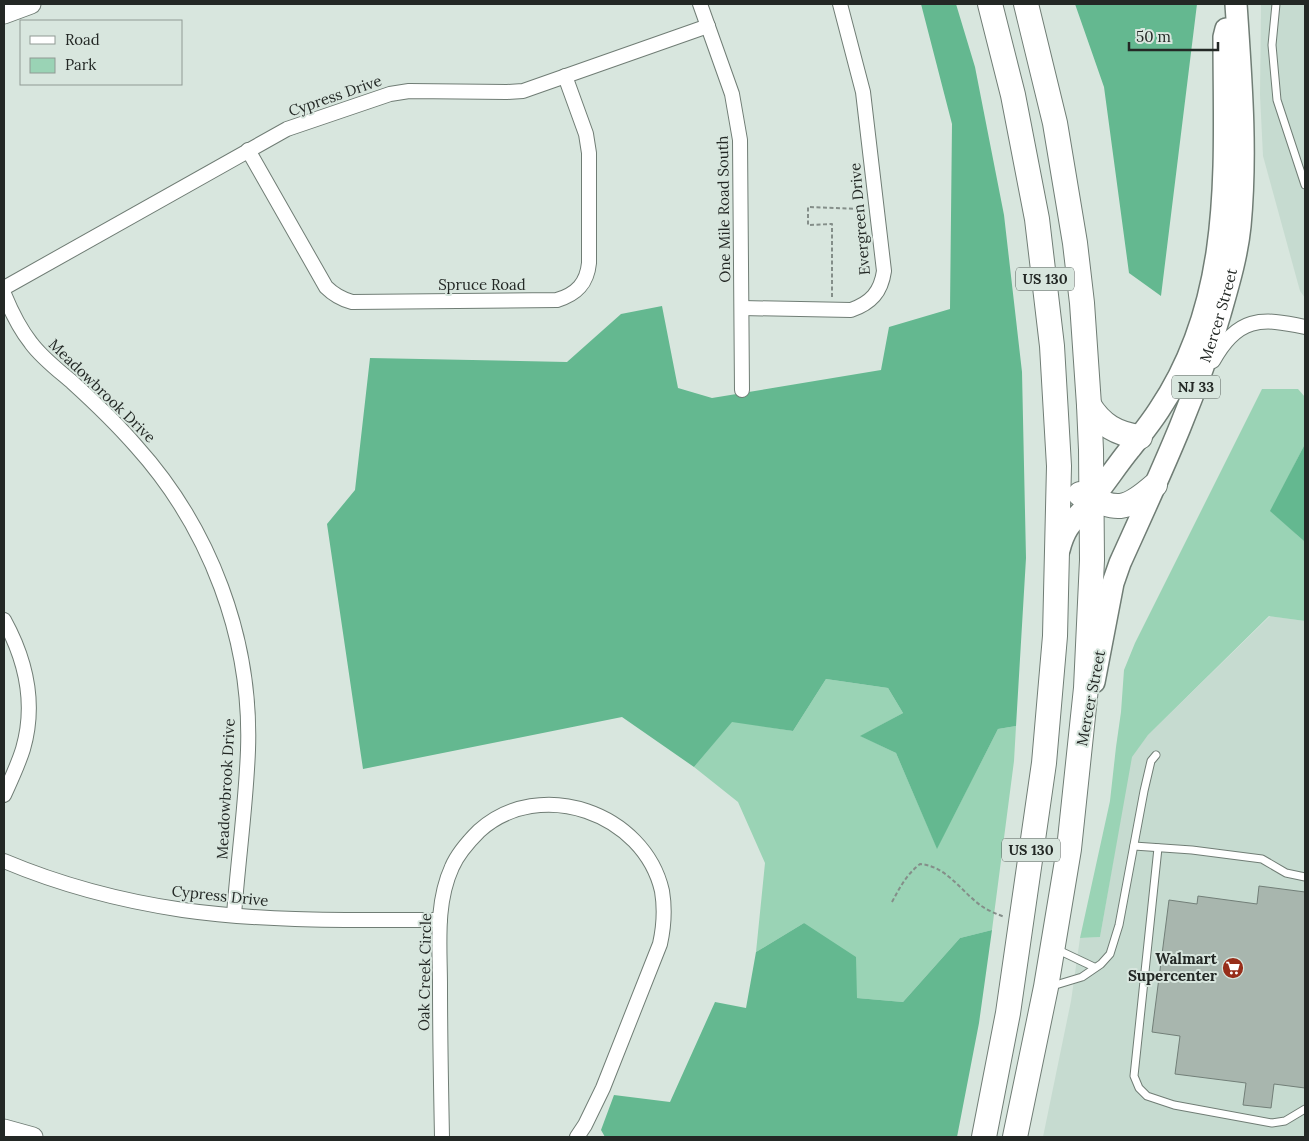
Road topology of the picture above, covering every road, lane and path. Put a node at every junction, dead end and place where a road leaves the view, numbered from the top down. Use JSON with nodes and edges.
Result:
{"nodes":[{"id":1,"x":30,"y":4,"type":"edge"},
{"id":2,"x":700,"y":4,"type":"edge"},
{"id":3,"x":840,"y":4,"type":"edge"},
{"id":4,"x":990,"y":4,"type":"edge"},
{"id":5,"x":1026,"y":4,"type":"edge"},
{"id":6,"x":1230,"y":4,"type":"edge"},
{"id":7,"x":1236,"y":4,"type":"edge"},
{"id":8,"x":1276,"y":4,"type":"edge"},
{"id":9,"x":4,"y":14,"type":"edge"},
{"id":10,"x":708,"y":26,"type":"junction"},
{"id":11,"x":565,"y":76,"type":"junction"},
{"id":12,"x":248,"y":150,"type":"junction"},
{"id":13,"x":1305,"y":185,"type":"edge"},
{"id":14,"x":864,"y":206,"type":"dead end"},
{"id":15,"x":4,"y":288,"type":"edge"},
{"id":16,"x":4,"y":294,"type":"edge"},
{"id":17,"x":832,"y":297,"type":"dead end"},
{"id":18,"x":742,"y":308,"type":"junction"},
{"id":19,"x":1305,"y":327,"type":"edge"},
{"id":20,"x":742,"y":390,"type":"dead end"},
{"id":21,"x":1192,"y":398,"type":"junction"},
{"id":22,"x":1089,"y":405,"type":"junction"},
{"id":23,"x":1140,"y":437,"type":"junction"},
{"id":24,"x":1059,"y":466,"type":"junction"},
{"id":25,"x":1155,"y":485,"type":"junction"},
{"id":26,"x":1092,"y":500,"type":"junction"},
{"id":27,"x":1057,"y":560,"type":"junction"},
{"id":28,"x":4,"y":620,"type":"edge"},
{"id":29,"x":1156,"y":755,"type":"dead end"},
{"id":30,"x":1080,"y":756,"type":"junction"},
{"id":31,"x":4,"y":794,"type":"edge"},
{"id":32,"x":1134,"y":846,"type":"junction"},
{"id":33,"x":1158,"y":848,"type":"junction"},
{"id":34,"x":4,"y":861,"type":"edge"},
{"id":35,"x":1305,"y":877,"type":"edge"},
{"id":36,"x":892,"y":902,"type":"dead end"},
{"id":37,"x":234,"y":915,"type":"junction"},
{"id":38,"x":440,"y":920,"type":"junction"},
{"id":39,"x":1021,"y":922,"type":"junction"},
{"id":40,"x":1054,"y":948,"type":"junction"},
{"id":41,"x":1094,"y":967,"type":"junction"},
{"id":42,"x":1046,"y":988,"type":"junction"},
{"id":43,"x":1305,"y":1109,"type":"edge"},
{"id":44,"x":4,"y":1129,"type":"edge"},
{"id":45,"x":33,"y":1137,"type":"edge"},
{"id":46,"x":442,"y":1137,"type":"edge"},
{"id":47,"x":577,"y":1137,"type":"edge"},
{"id":48,"x":984,"y":1137,"type":"edge"},
{"id":49,"x":1015,"y":1137,"type":"edge"}],
"edges":[{"from":1,"to":9,"type":"street"},
{"from":2,"to":10,"type":"street","name":"One Mile Road South"},
{"from":3,"to":18,"type":"street","name":"Evergreen Drive"},
{"from":4,"to":24,"type":"highway","number":"US 130"},
{"from":5,"to":22,"type":"highway","number":"US 130"},
{"from":6,"to":23,"type":"main road","name":"Mercer Street","number":"NJ 33"},
{"from":7,"to":21,"type":"main road","name":"Mercer Street","number":"NJ 33"},
{"from":8,"to":13,"type":"lane"},
{"from":10,"to":11,"type":"street","name":"Cypress Drive"},
{"from":10,"to":18,"type":"street","name":"One Mile Road South"},
{"from":11,"to":12,"type":"street","name":"Cypress Drive"},
{"from":11,"to":12,"type":"street","name":"Spruce Road"},
{"from":12,"to":15,"type":"street","name":"Cypress Drive"},
{"from":14,"to":17,"type":"path"},
{"from":16,"to":37,"type":"street","name":"Meadowbrook Drive"},
{"from":18,"to":20,"type":"street","name":"One Mile Road South"},
{"from":19,"to":21,"type":"street"},
{"from":21,"to":25,"type":"main road","name":"Mercer Street","number":"NJ 33"},
{"from":22,"to":23,"type":"highway"},
{"from":22,"to":26,"type":"highway","number":"US 130"},
{"from":23,"to":26,"type":"main road","name":"Mercer Street","number":"NJ 33"},
{"from":24,"to":26,"type":"highway"},
{"from":24,"to":27,"type":"highway","number":"US 130"},
{"from":25,"to":26,"type":"highway"},
{"from":25,"to":30,"type":"main road","name":"Mercer Street","number":"NJ 33"},
{"from":26,"to":27,"type":"main road","name":"Mercer Street","number":"NJ 33"},
{"from":26,"to":30,"type":"highway","number":"US 130"},
{"from":27,"to":39,"type":"highway","number":"US 130"},
{"from":28,"to":31,"type":"street"},
{"from":29,"to":32,"type":"lane"},
{"from":30,"to":40,"type":"highway","number":"US 130"},
{"from":32,"to":33,"type":"lane"},
{"from":32,"to":41,"type":"lane"},
{"from":33,"to":35,"type":"lane"},
{"from":33,"to":43,"type":"lane"},
{"from":34,"to":37,"type":"street","name":"Cypress Drive"},
{"from":36,"to":39,"type":"path"},
{"from":37,"to":38,"type":"street","name":"Cypress Drive"},
{"from":38,"to":46,"type":"street","name":"Oak Creek Circle"},
{"from":38,"to":47,"type":"street","name":"Oak Creek Circle"},
{"from":39,"to":48,"type":"highway","number":"US 130"},
{"from":40,"to":41,"type":"lane"},
{"from":40,"to":42,"type":"highway","number":"US 130"},
{"from":41,"to":42,"type":"lane"},
{"from":42,"to":49,"type":"highway","number":"US 130"},
{"from":44,"to":45,"type":"street"}]}
